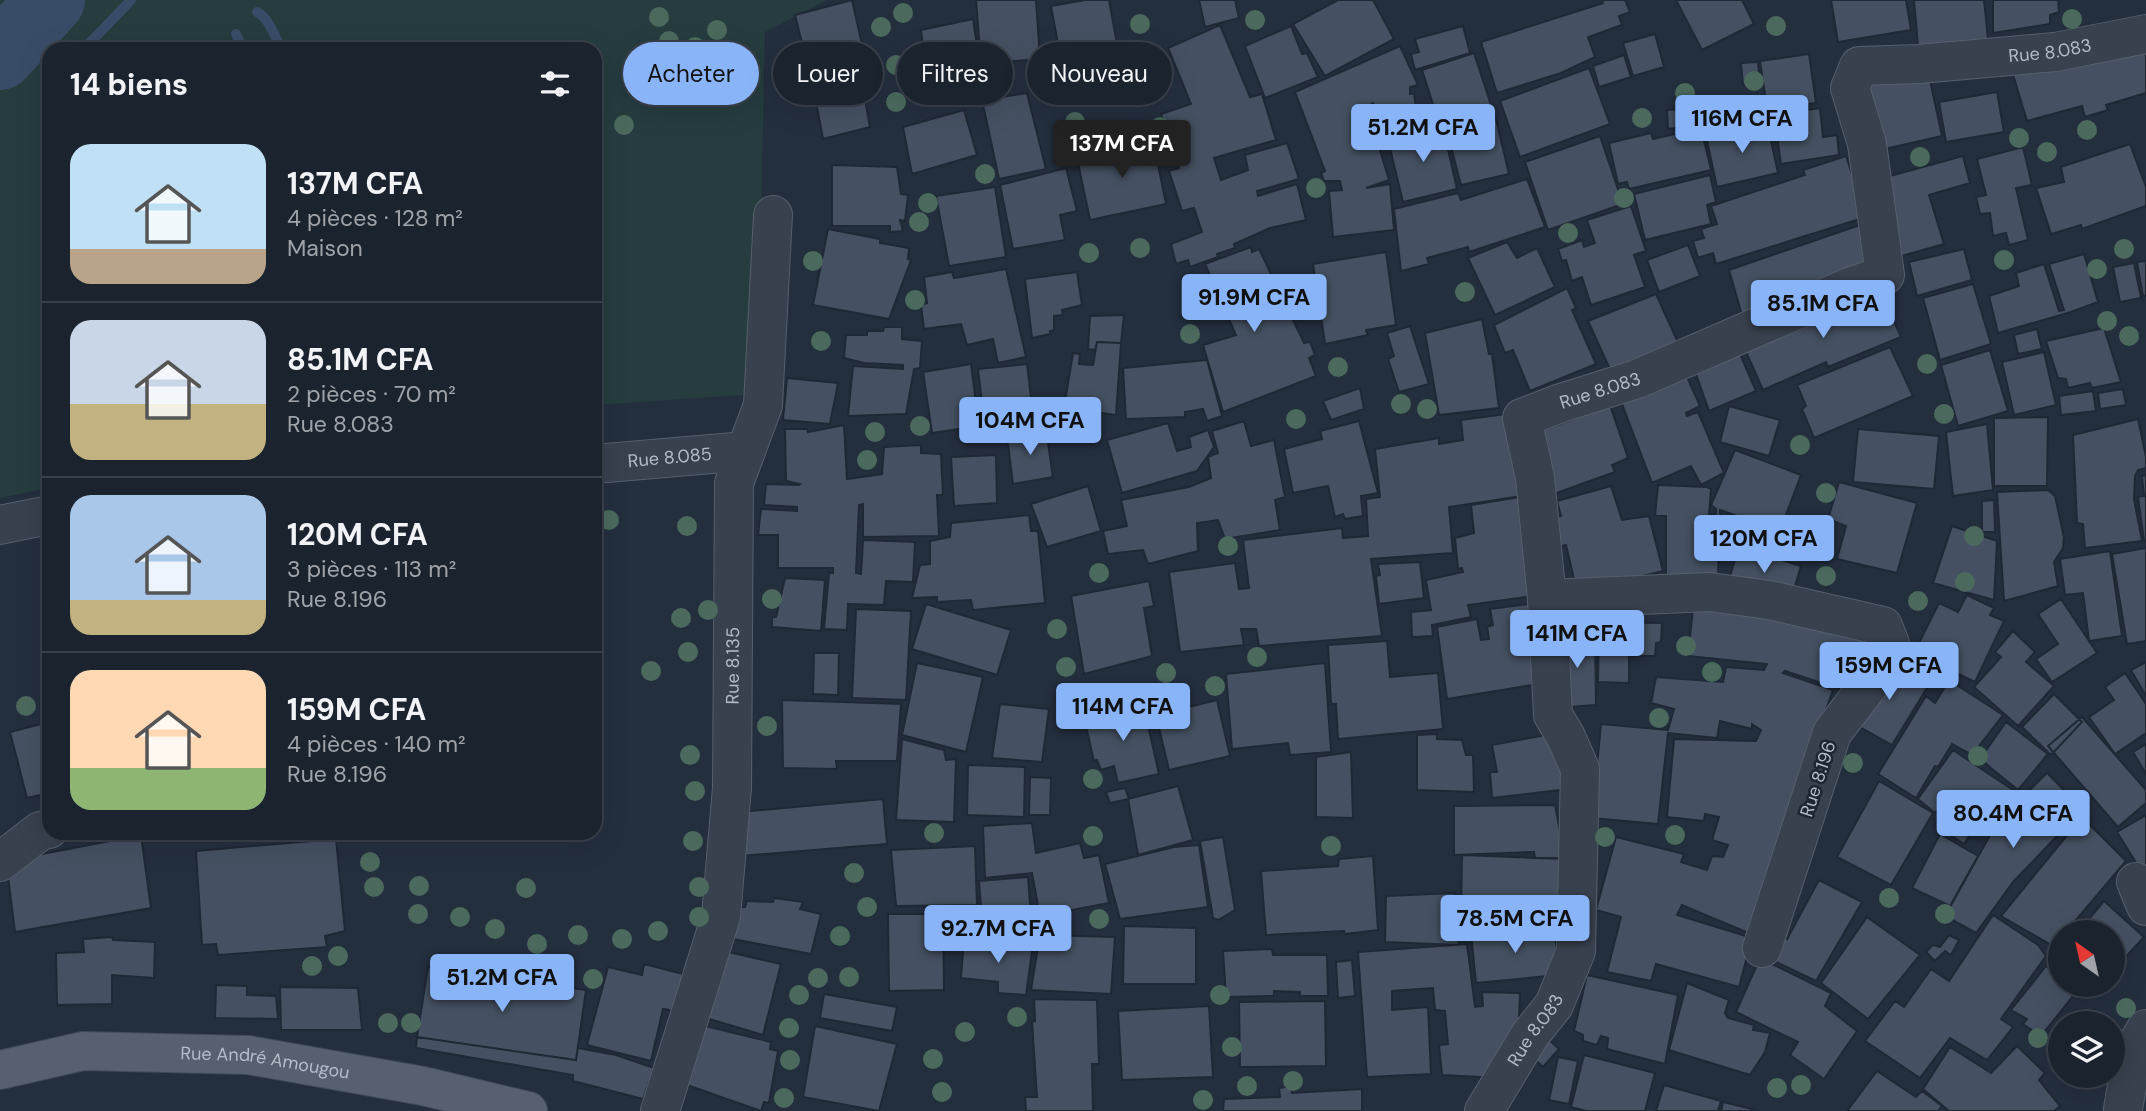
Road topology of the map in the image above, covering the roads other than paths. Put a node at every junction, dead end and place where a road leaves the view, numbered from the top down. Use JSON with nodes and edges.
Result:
{"nodes":[{"id":1,"x":2146,"y":34,"type":"edge"},
{"id":2,"x":773,"y":215,"type":"dead end"},
{"id":3,"x":746,"y":452,"type":"junction"},
{"id":4,"x":602,"y":463,"type":"edge"},
{"id":5,"x":42,"y":516,"type":"edge"},
{"id":6,"x":0,"y":525,"type":"edge"},
{"id":7,"x":1547,"y":599,"type":"junction"},
{"id":8,"x":42,"y":831,"type":"edge"},
{"id":9,"x":0,"y":862,"type":"edge"},
{"id":10,"x":1762,"y":948,"type":"dead end"},
{"id":11,"x":2146,"y":1029,"type":"edge"},
{"id":12,"x":0,"y":1070,"type":"edge"},
{"id":13,"x":2129,"y":1107,"type":"edge"},
{"id":14,"x":528,"y":1111,"type":"edge"},
{"id":15,"x":660,"y":1111,"type":"edge"},
{"id":16,"x":1484,"y":1111,"type":"edge"}],
"edges":[{"from":1,"to":7,"type":"street","name":"Rue 8.083"},
{"from":2,"to":3,"type":"street","name":"Rue 8.135"},
{"from":3,"to":4,"type":"street","name":"Rue 8.085"},
{"from":3,"to":15,"type":"street","name":"Rue 8.135"},
{"from":5,"to":6,"type":"street"},
{"from":7,"to":10,"type":"street","name":"Rue 8.196"},
{"from":7,"to":16,"type":"street","name":"Rue 8.083"},
{"from":8,"to":9,"type":"street"},
{"from":11,"to":13,"type":"street"},
{"from":12,"to":14,"type":"main road","name":"Rue André Amougou"}]}
